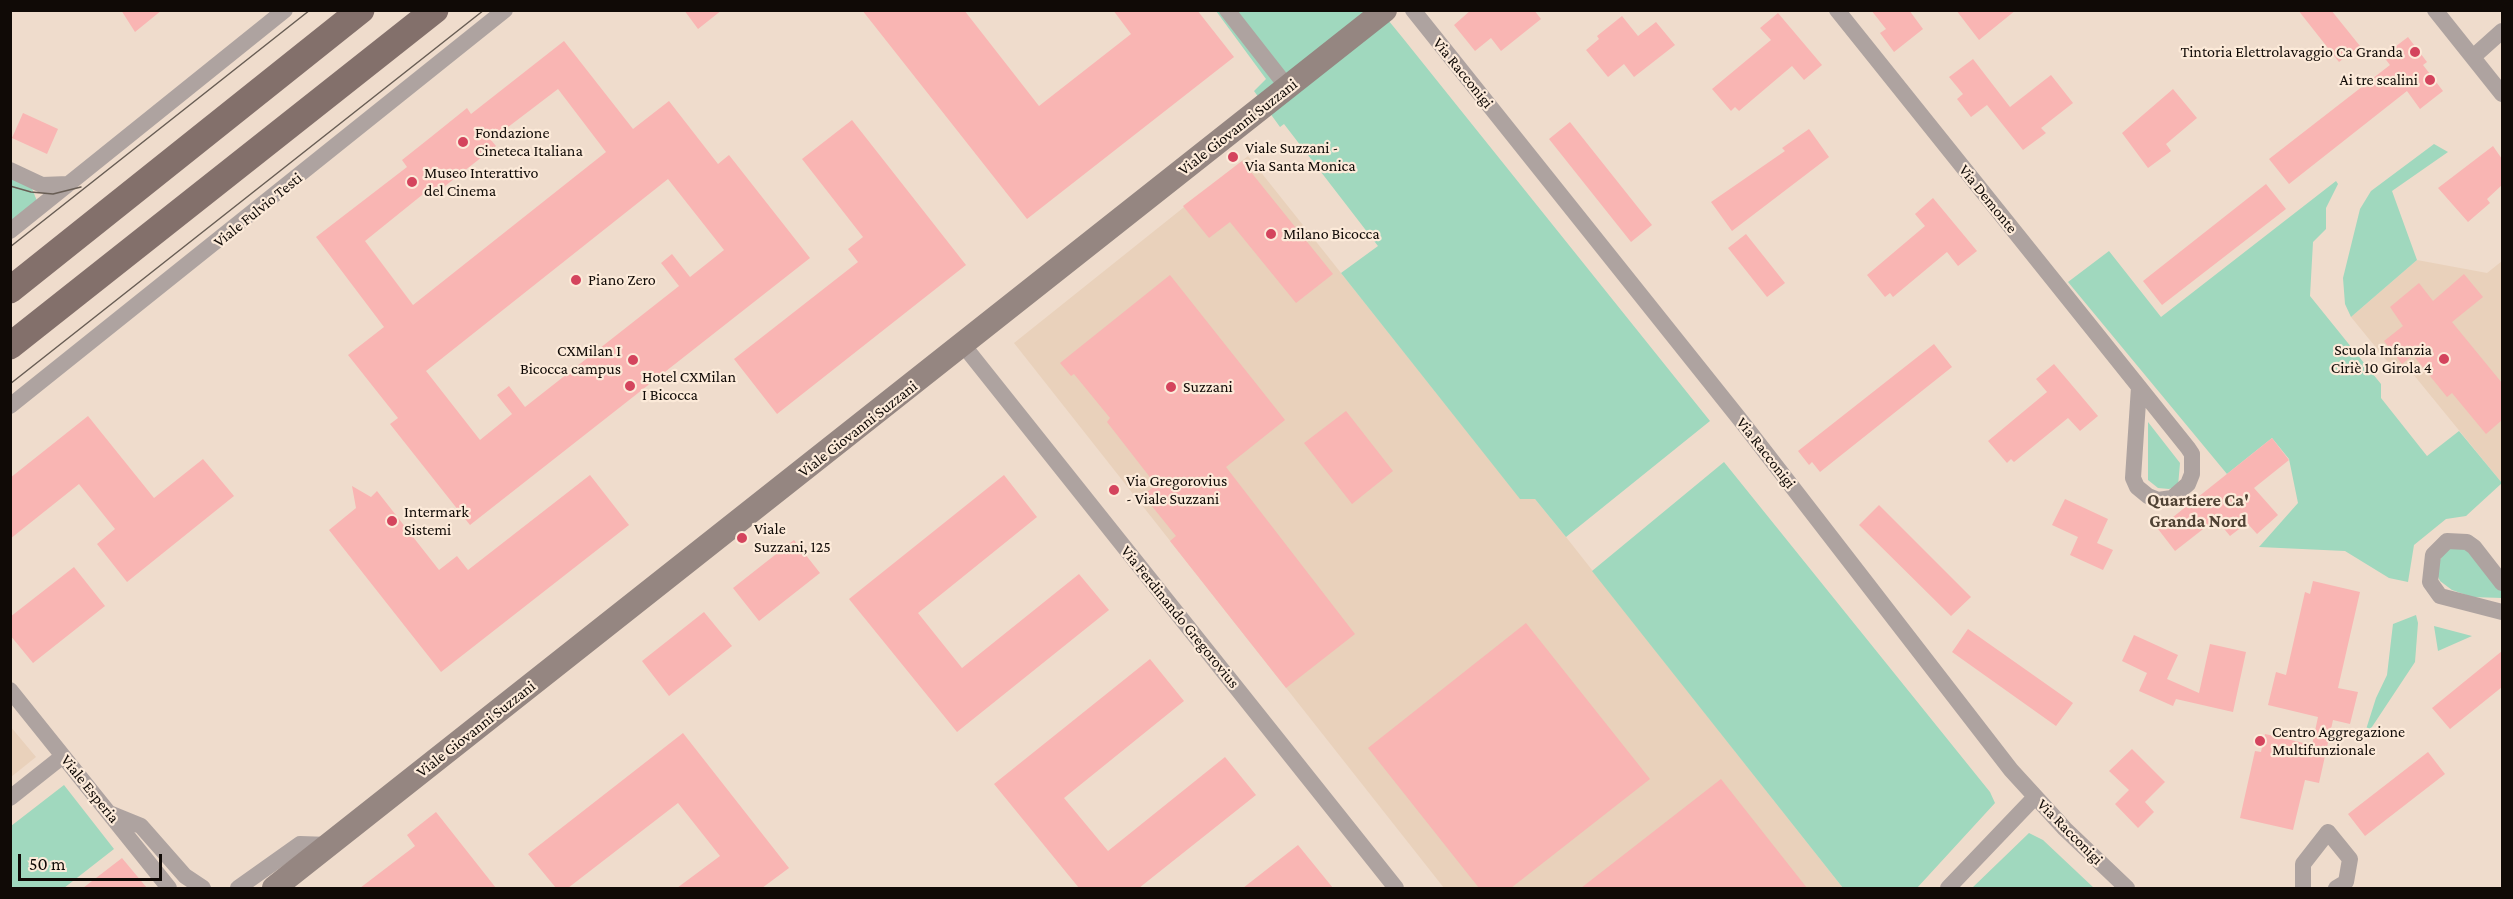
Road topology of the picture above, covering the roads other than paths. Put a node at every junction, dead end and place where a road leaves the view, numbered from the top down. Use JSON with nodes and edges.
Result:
{"nodes":[{"id":1,"x":285,"y":10,"type":"edge"},
{"id":2,"x":361,"y":10,"type":"edge"},
{"id":3,"x":435,"y":10,"type":"edge"},
{"id":4,"x":505,"y":10,"type":"edge"},
{"id":5,"x":1227,"y":10,"type":"edge"},
{"id":6,"x":1385,"y":10,"type":"edge"},
{"id":7,"x":1413,"y":10,"type":"edge"},
{"id":8,"x":1837,"y":10,"type":"edge"},
{"id":9,"x":2435,"y":10,"type":"edge"},
{"id":10,"x":2502,"y":31,"type":"edge"},
{"id":11,"x":2473,"y":57,"type":"junction"},
{"id":12,"x":1287,"y":88,"type":"junction"},
{"id":13,"x":2502,"y":94,"type":"edge"},
{"id":14,"x":10,"y":170,"type":"edge"},
{"id":15,"x":68,"y":184,"type":"junction"},
{"id":16,"x":10,"y":231,"type":"edge"},
{"id":17,"x":10,"y":290,"type":"edge"},
{"id":18,"x":10,"y":346,"type":"edge"},
{"id":19,"x":964,"y":346,"type":"junction"},
{"id":20,"x":2139,"y":387,"type":"junction"},
{"id":21,"x":10,"y":406,"type":"edge"},
{"id":22,"x":2502,"y":583,"type":"edge"},
{"id":23,"x":2502,"y":612,"type":"edge"},
{"id":24,"x":10,"y":690,"type":"edge"},
{"id":25,"x":63,"y":756,"type":"junction"},
{"id":26,"x":2035,"y":797,"type":"junction"},
{"id":27,"x":10,"y":798,"type":"edge"},
{"id":28,"x":108,"y":812,"type":"junction"},
{"id":29,"x":329,"y":845,"type":"junction"},
{"id":30,"x":169,"y":888,"type":"edge"},
{"id":31,"x":203,"y":888,"type":"edge"},
{"id":32,"x":238,"y":888,"type":"edge"},
{"id":33,"x":274,"y":888,"type":"edge"},
{"id":34,"x":1396,"y":888,"type":"edge"},
{"id":35,"x":1948,"y":888,"type":"edge"},
{"id":36,"x":2127,"y":888,"type":"edge"},
{"id":37,"x":2303,"y":888,"type":"edge"},
{"id":38,"x":2337,"y":888,"type":"edge"}],
"edges":[{"from":1,"to":15,"type":"street"},
{"from":2,"to":17,"type":"main road"},
{"from":3,"to":18,"type":"main road"},
{"from":4,"to":21,"type":"street","name":"Viale Fulvio Testi"},
{"from":5,"to":12,"type":"street"},
{"from":6,"to":12,"type":"street","name":"Viale Giovanni Suzzani"},
{"from":7,"to":26,"type":"street","name":"Via Racconigi"},
{"from":8,"to":20,"type":"street","name":"Via Demonte"},
{"from":9,"to":11,"type":"street"},
{"from":10,"to":11,"type":"street"},
{"from":11,"to":13,"type":"street"},
{"from":12,"to":19,"type":"street","name":"Viale Giovanni Suzzani"},
{"from":14,"to":15,"type":"street"},
{"from":15,"to":16,"type":"street"},
{"from":19,"to":29,"type":"street","name":"Viale Giovanni Suzzani"},
{"from":19,"to":34,"type":"street","name":"Via Ferdinando Gregorovius"},
{"from":20,"to":20,"type":"street","name":"Via Demonte"},
{"from":22,"to":23,"type":"street"},
{"from":24,"to":25,"type":"street","name":"Viale Esperia"},
{"from":25,"to":27,"type":"street"},
{"from":25,"to":28,"type":"street","name":"Viale Esperia"},
{"from":26,"to":35,"type":"street"},
{"from":26,"to":36,"type":"street","name":"Via Racconigi"},
{"from":28,"to":30,"type":"street","name":"Viale Esperia"},
{"from":28,"to":31,"type":"street"},
{"from":29,"to":32,"type":"street"},
{"from":29,"to":33,"type":"street","name":"Viale Giovanni Suzzani"},
{"from":37,"to":38,"type":"street"}]}
